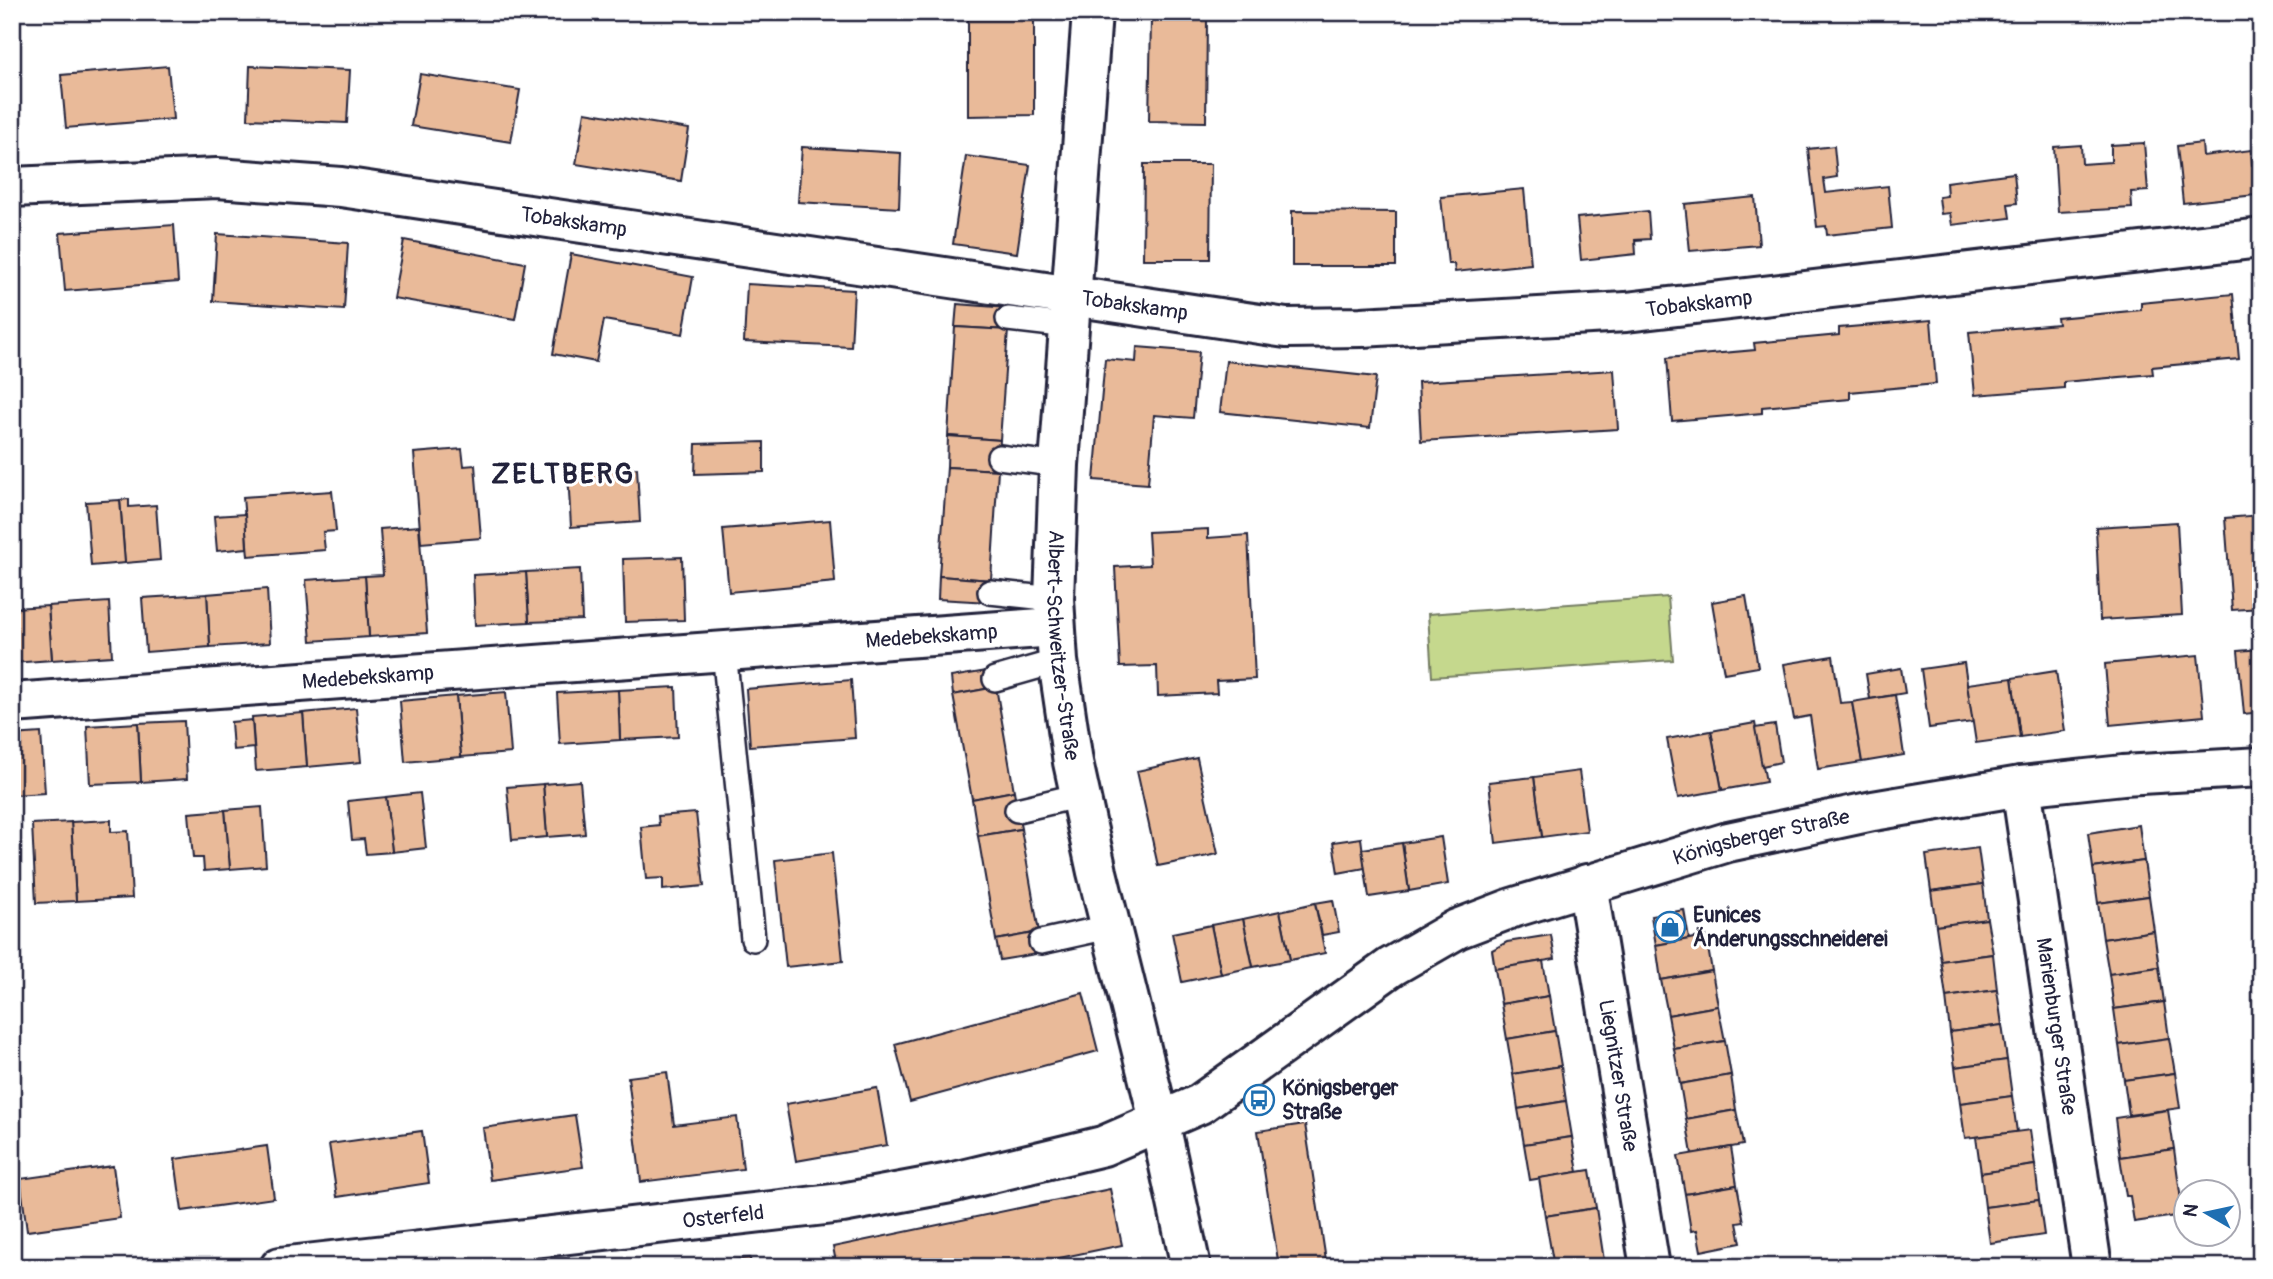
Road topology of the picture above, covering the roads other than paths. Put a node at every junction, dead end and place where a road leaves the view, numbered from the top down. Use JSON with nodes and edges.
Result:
{"nodes":[{"id":1,"x":1092,"y":12,"type":"edge"},
{"id":2,"x":12,"y":187,"type":"edge"},
{"id":3,"x":2261,"y":238,"type":"edge"},
{"id":4,"x":1070,"y":311,"type":"junction"},
{"id":5,"x":1008,"y":318,"type":"dead end"},
{"id":6,"x":999,"y":457,"type":"dead end"},
{"id":7,"x":1059,"y":465,"type":"junction"},
{"id":8,"x":990,"y":592,"type":"dead end"},
{"id":9,"x":1056,"y":629,"type":"junction"},
{"id":10,"x":724,"y":651,"type":"junction"},
{"id":11,"x":995,"y":679,"type":"dead end"},
{"id":12,"x":12,"y":703,"type":"edge"},
{"id":13,"x":2261,"y":767,"type":"edge"},
{"id":14,"x":2021,"y":786,"type":"junction"},
{"id":15,"x":1081,"y":795,"type":"junction"},
{"id":16,"x":1017,"y":810,"type":"dead end"},
{"id":17,"x":1587,"y":884,"type":"junction"},
{"id":18,"x":1109,"y":927,"type":"junction"},
{"id":19,"x":753,"y":939,"type":"dead end"},
{"id":20,"x":1041,"y":942,"type":"dead end"},
{"id":21,"x":1160,"y":1124,"type":"junction"},
{"id":22,"x":280,"y":1267,"type":"edge"},
{"id":23,"x":1191,"y":1267,"type":"edge"},
{"id":24,"x":1650,"y":1267,"type":"edge"},
{"id":25,"x":2092,"y":1267,"type":"edge"}],
"edges":[{"from":1,"to":4,"type":"street","name":"Albert-Schweitzer-Straße"},
{"from":2,"to":4,"type":"street","name":"Tobakskamp"},
{"from":3,"to":4,"type":"street","name":"Tobakskamp"},
{"from":4,"to":5,"type":"lane"},
{"from":4,"to":7,"type":"street","name":"Albert-Schweitzer-Straße"},
{"from":6,"to":7,"type":"lane"},
{"from":7,"to":9,"type":"street","name":"Albert-Schweitzer-Straße"},
{"from":8,"to":9,"type":"lane"},
{"from":9,"to":10,"type":"street","name":"Medebekskamp"},
{"from":9,"to":11,"type":"lane"},
{"from":9,"to":15,"type":"street","name":"Albert-Schweitzer-Straße"},
{"from":10,"to":12,"type":"street","name":"Medebekskamp"},
{"from":10,"to":19,"type":"lane"},
{"from":13,"to":14,"type":"street","name":"Königsberger Straße"},
{"from":14,"to":17,"type":"street","name":"Königsberger Straße"},
{"from":14,"to":25,"type":"street","name":"Marienburger Straße"},
{"from":15,"to":16,"type":"lane"},
{"from":15,"to":18,"type":"street","name":"Albert-Schweitzer-Straße"},
{"from":17,"to":21,"type":"street","name":"Königsberger Straße"},
{"from":17,"to":24,"type":"street","name":"Liegnitzer Straße"},
{"from":18,"to":20,"type":"lane"},
{"from":18,"to":21,"type":"street","name":"Albert-Schweitzer-Straße"},
{"from":21,"to":22,"type":"street","name":"Osterfeld"},
{"from":21,"to":23,"type":"street","name":"Albert-Schweitzer-Straße"}]}
